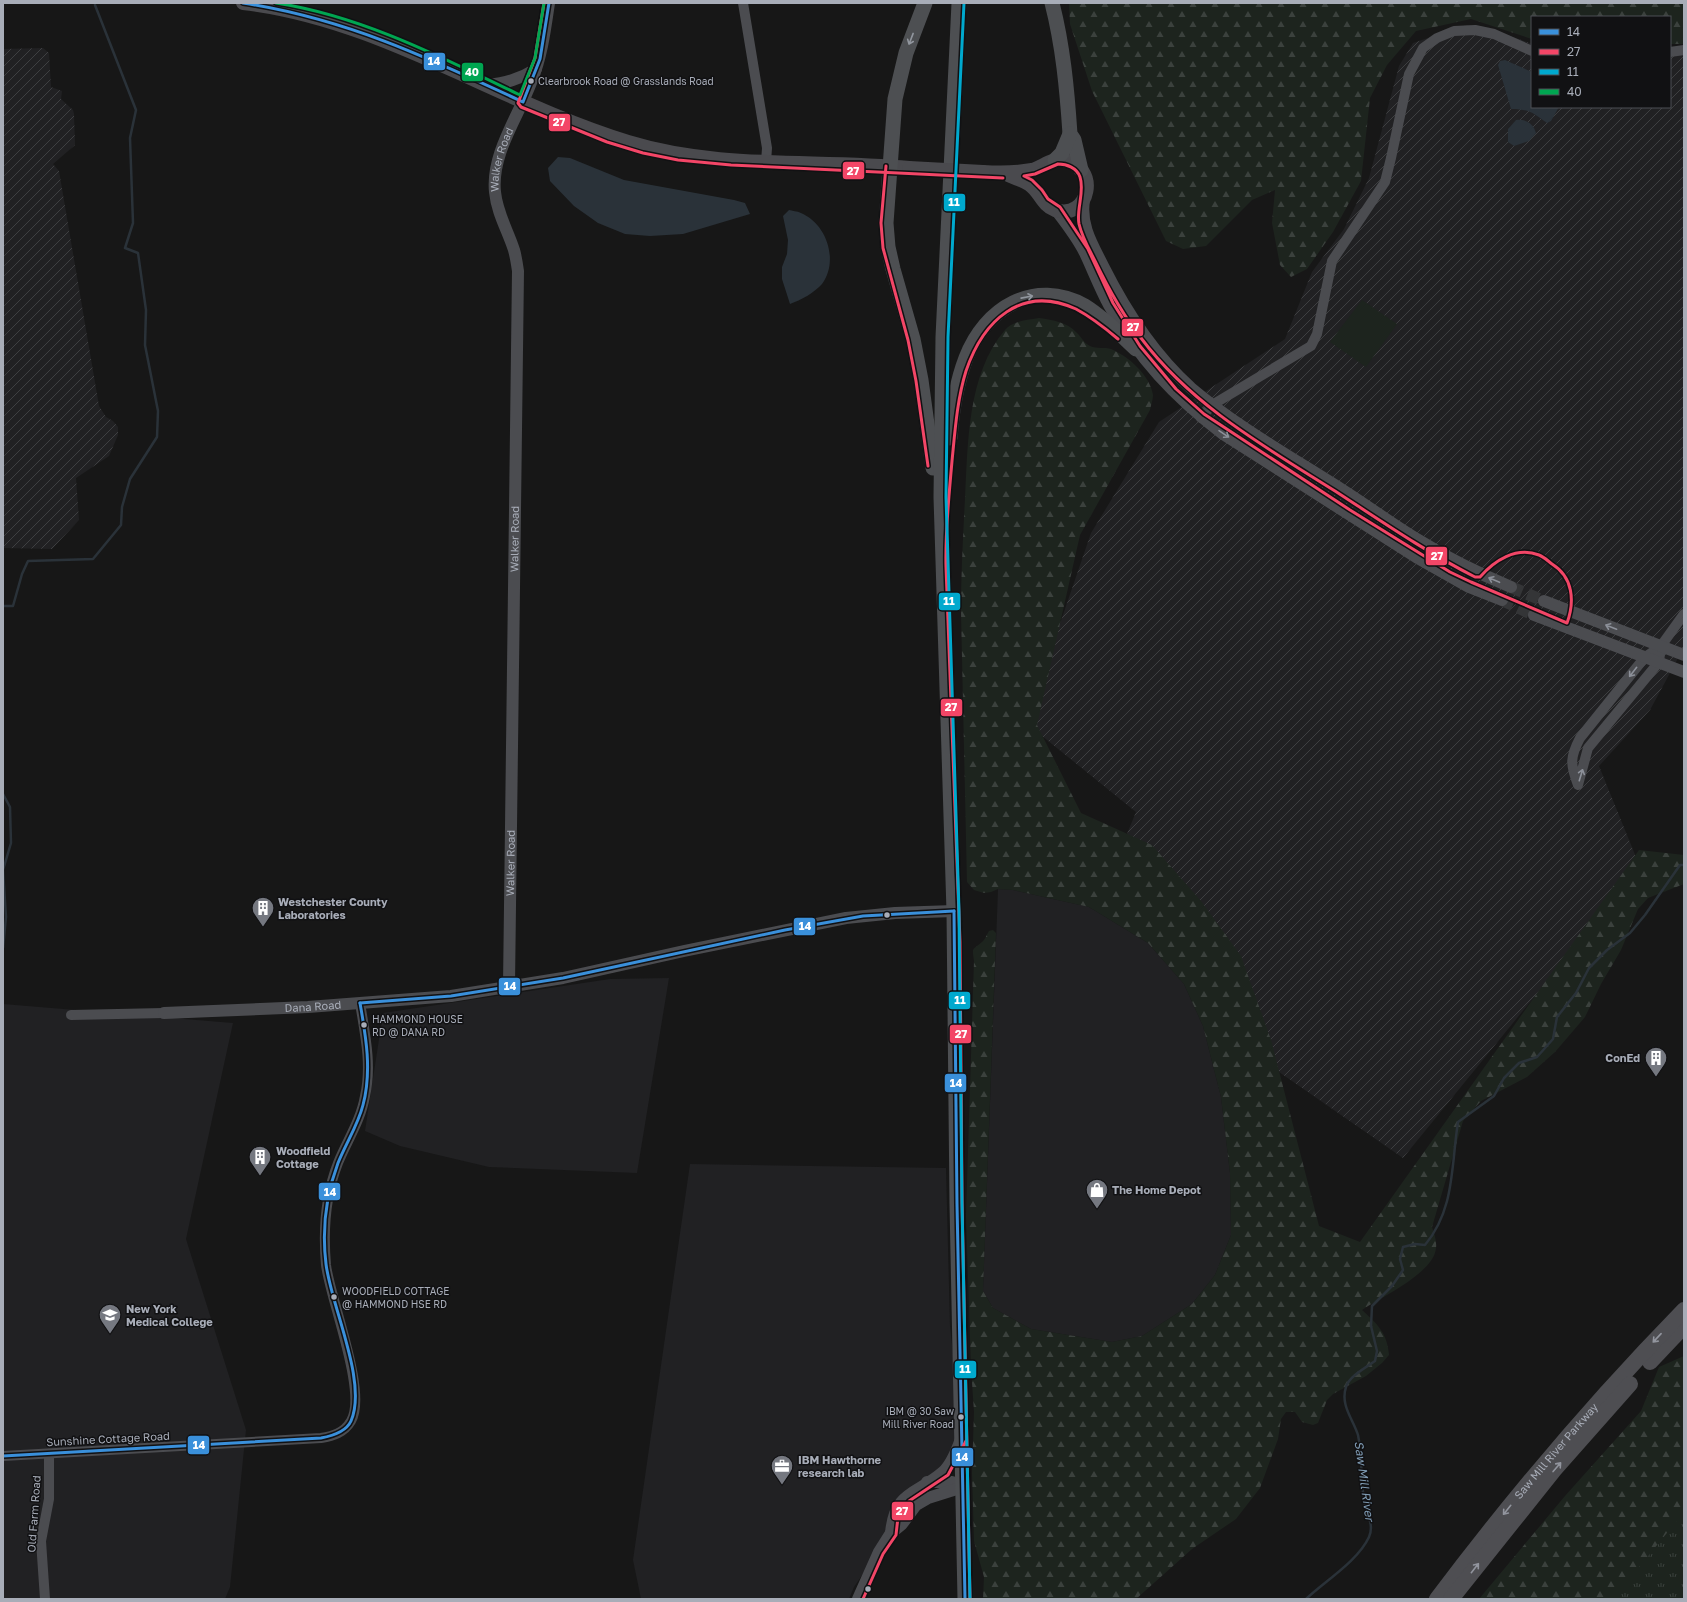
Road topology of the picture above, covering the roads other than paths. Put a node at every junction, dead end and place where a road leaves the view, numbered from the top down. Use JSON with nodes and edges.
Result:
{"nodes":[{"id":1,"x":243,"y":3,"type":"edge"},
{"id":2,"x":548,"y":3,"type":"edge"},
{"id":3,"x":743,"y":3,"type":"edge"},
{"id":4,"x":925,"y":3,"type":"edge"},
{"id":5,"x":959,"y":3,"type":"edge"},
{"id":6,"x":1052,"y":3,"type":"edge"},
{"id":7,"x":1684,"y":50,"type":"edge"},
{"id":8,"x":1531,"y":51,"type":"edge"},
{"id":9,"x":1671,"y":52,"type":"edge"},
{"id":10,"x":536,"y":69,"type":"junction"},
{"id":11,"x":487,"y":85,"type":"junction"},
{"id":12,"x":523,"y":102,"type":"junction"},
{"id":13,"x":1070,"y":134,"type":"junction"},
{"id":14,"x":766,"y":162,"type":"junction"},
{"id":15,"x":1048,"y":163,"type":"junction"},
{"id":16,"x":891,"y":166,"type":"junction"},
{"id":17,"x":1081,"y":170,"type":"junction"},
{"id":18,"x":1005,"y":174,"type":"junction"},
{"id":19,"x":1038,"y":193,"type":"junction"},
{"id":20,"x":1084,"y":200,"type":"junction"},
{"id":21,"x":1056,"y":210,"type":"junction"},
{"id":22,"x":1136,"y":349,"type":"junction"},
{"id":23,"x":1212,"y":405,"type":"junction"},
{"id":24,"x":1201,"y":418,"type":"junction"},
{"id":25,"x":941,"y":529,"type":"junction"},
{"id":26,"x":1511,"y":588,"type":"tunnel mouth"},
{"id":27,"x":1502,"y":600,"type":"tunnel mouth"},
{"id":28,"x":1544,"y":601,"type":"tunnel mouth"},
{"id":29,"x":1684,"y":614,"type":"edge"},
{"id":30,"x":1534,"y":615,"type":"tunnel mouth"},
{"id":31,"x":1661,"y":646,"type":"junction"},
{"id":32,"x":1684,"y":655,"type":"edge"},
{"id":33,"x":1644,"y":657,"type":"junction"},
{"id":34,"x":1659,"y":662,"type":"junction"},
{"id":35,"x":1684,"y":672,"type":"edge"},
{"id":36,"x":954,"y":911,"type":"junction"},
{"id":37,"x":509,"y":985,"type":"junction"},
{"id":38,"x":360,"y":1003,"type":"junction"},
{"id":39,"x":164,"y":1013,"type":"joint"},
{"id":40,"x":71,"y":1015,"type":"dead end"},
{"id":41,"x":1684,"y":1310,"type":"edge"},
{"id":42,"x":1684,"y":1326,"type":"edge"},
{"id":43,"x":962,"y":1438,"type":"junction"},
{"id":44,"x":49,"y":1455,"type":"junction"},
{"id":45,"x":3,"y":1456,"type":"edge"},
{"id":46,"x":927,"y":1482,"type":"junction"},
{"id":47,"x":963,"y":1487,"type":"junction"},
{"id":48,"x":891,"y":1533,"type":"junction"},
{"id":49,"x":45,"y":1599,"type":"edge"},
{"id":50,"x":858,"y":1599,"type":"edge"},
{"id":51,"x":965,"y":1599,"type":"edge"},
{"id":52,"x":1437,"y":1599,"type":"edge"},
{"id":53,"x":1451,"y":1599,"type":"edge"}],
"edges":[{"from":1,"to":11,"type":"main road"},
{"from":2,"to":10,"type":"street","name":"Walker Road"},
{"from":3,"to":14,"type":"street"},
{"from":4,"to":16,"type":"main road","one_way":true},
{"from":5,"to":25,"type":"main road"},
{"from":6,"to":13,"type":"main road"},
{"from":7,"to":9,"type":"street"},
{"from":8,"to":23,"type":"street"},
{"from":10,"to":11,"type":"street"},
{"from":10,"to":12,"type":"street","name":"Walker Road"},
{"from":11,"to":12,"type":"main road"},
{"from":12,"to":14,"type":"main road"},
{"from":12,"to":37,"type":"street","name":"Walker Road"},
{"from":13,"to":15,"type":"main road"},
{"from":13,"to":17,"type":"main road"},
{"from":14,"to":16,"type":"main road"},
{"from":15,"to":17,"type":"main road"},
{"from":15,"to":18,"type":"main road"},
{"from":15,"to":19,"type":"main road"},
{"from":16,"to":18,"type":"main road","bridge":true},
{"from":16,"to":25,"type":"main road"},
{"from":17,"to":20,"type":"main road"},
{"from":18,"to":19,"type":"main road"},
{"from":19,"to":21,"type":"main road"},
{"from":20,"to":21,"type":"main road"},
{"from":20,"to":23,"type":"street"},
{"from":21,"to":22,"type":"street"},
{"from":22,"to":24,"type":"street"},
{"from":25,"to":22,"type":"main road","one_way":true},
{"from":23,"to":24,"type":"street"},
{"from":26,"to":23,"type":"street","one_way":true},
{"from":24,"to":27,"type":"street","one_way":true},
{"from":25,"to":36,"type":"main road"},
{"from":31,"to":28,"type":"street","one_way":true},
{"from":29,"to":31,"type":"street"},
{"from":30,"to":33,"type":"street"},
{"from":31,"to":32,"type":"street"},
{"from":31,"to":33,"type":"street"},
{"from":31,"to":34,"type":"street"},
{"from":33,"to":34,"type":"street"},
{"from":33,"to":34,"type":"street","one_way":true},
{"from":34,"to":35,"type":"street"},
{"from":36,"to":37,"type":"street","name":"Dana Road"},
{"from":36,"to":43,"type":"main road"},
{"from":37,"to":38,"type":"street","name":"Dana Road"},
{"from":38,"to":39,"type":"street","name":"Dana Road"},
{"from":38,"to":44,"type":"street","name":"Sunshine Cottage Road"},
{"from":39,"to":40,"type":"street","name":"Dana Road"},
{"from":41,"to":52,"type":"highway","name":"Saw Mill River Parkway","one_way":true},
{"from":53,"to":42,"type":"highway","name":"Saw Mill River Parkway","one_way":true},
{"from":43,"to":46,"type":"street"},
{"from":43,"to":47,"type":"main road"},
{"from":44,"to":45,"type":"street","name":"Sunshine Cottage Road"},
{"from":44,"to":49,"type":"street","name":"Old Farm Road"},
{"from":46,"to":47,"type":"street"},
{"from":46,"to":48,"type":"street"},
{"from":47,"to":48,"type":"street"},
{"from":47,"to":51,"type":"main road"},
{"from":48,"to":50,"type":"street"}]}
